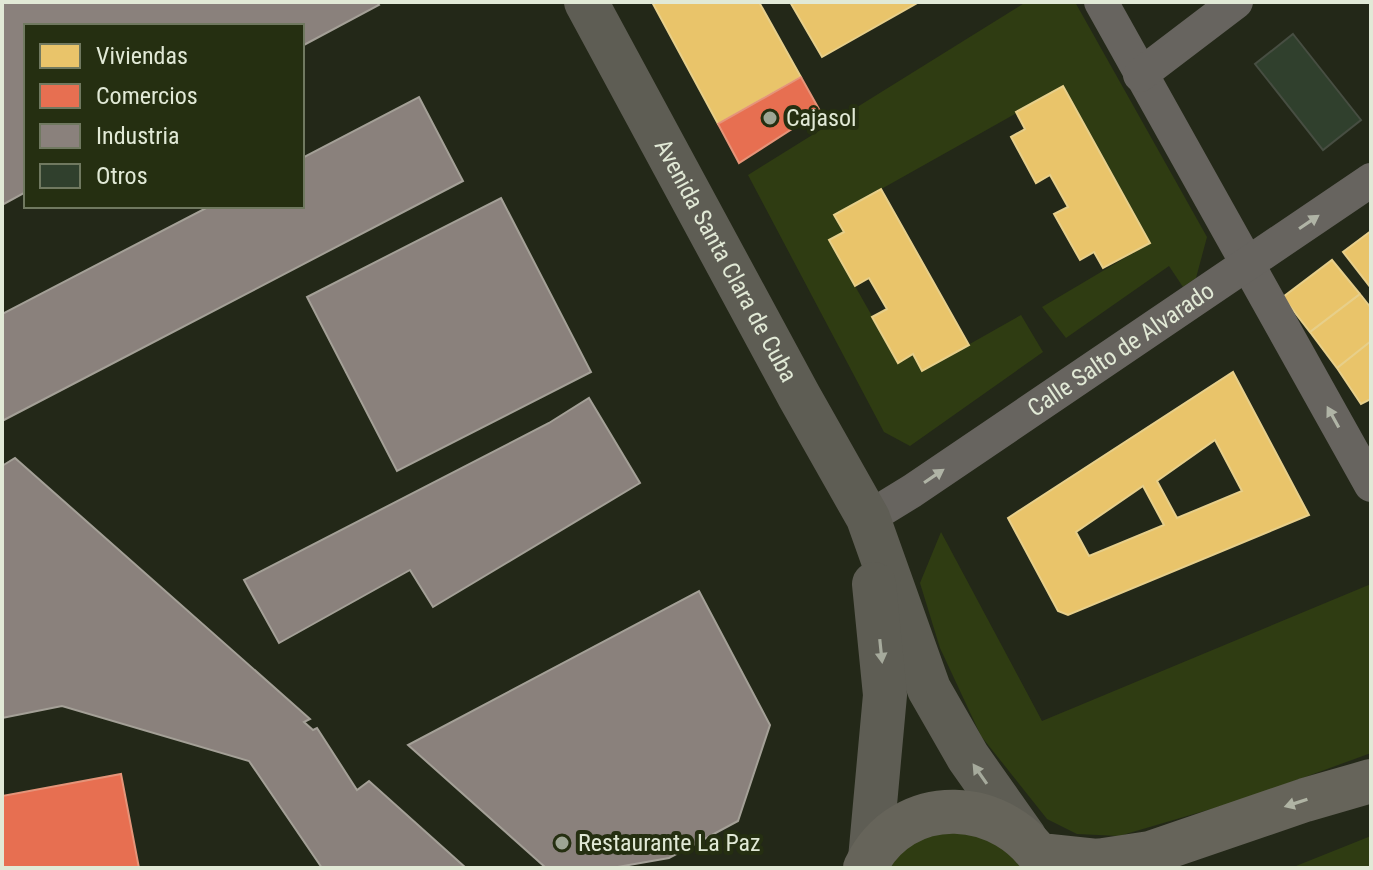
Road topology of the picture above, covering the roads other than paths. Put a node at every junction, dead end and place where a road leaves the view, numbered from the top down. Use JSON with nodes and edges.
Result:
{"nodes":[{"id":1,"x":586,"y":2,"type":"edge"},
{"id":2,"x":1101,"y":2,"type":"edge"},
{"id":3,"x":1236,"y":2,"type":"edge"},
{"id":4,"x":1140,"y":75,"type":"junction"},
{"id":5,"x":1371,"y":180,"type":"edge"},
{"id":6,"x":1247,"y":264,"type":"junction"},
{"id":7,"x":1371,"y":485,"type":"edge"},
{"id":8,"x":868,"y":518,"type":"junction"},
{"id":9,"x":1371,"y":781,"type":"edge"},
{"id":10,"x":1037,"y":854,"type":"edge"},
{"id":11,"x":866,"y":865,"type":"edge"}],
"edges":[{"from":1,"to":8,"type":"street","name":"Avenida Santa Clara de Cuba"},
{"from":2,"to":4,"type":"street"},
{"from":3,"to":4,"type":"street"},
{"from":4,"to":6,"type":"street"},
{"from":6,"to":5,"type":"street","name":"Calle Salto de Alvarado","one_way":true},
{"from":7,"to":6,"type":"street","one_way":true},
{"from":8,"to":6,"type":"street","name":"Calle Salto de Alvarado","one_way":true},
{"from":10,"to":8,"type":"street","name":"Avenida Santa Clara de Cuba","one_way":true},
{"from":8,"to":11,"type":"street","name":"Avenida Santa Clara de Cuba","one_way":true},
{"from":9,"to":10,"type":"main road","one_way":true},
{"from":10,"to":11,"type":"main road"}]}
